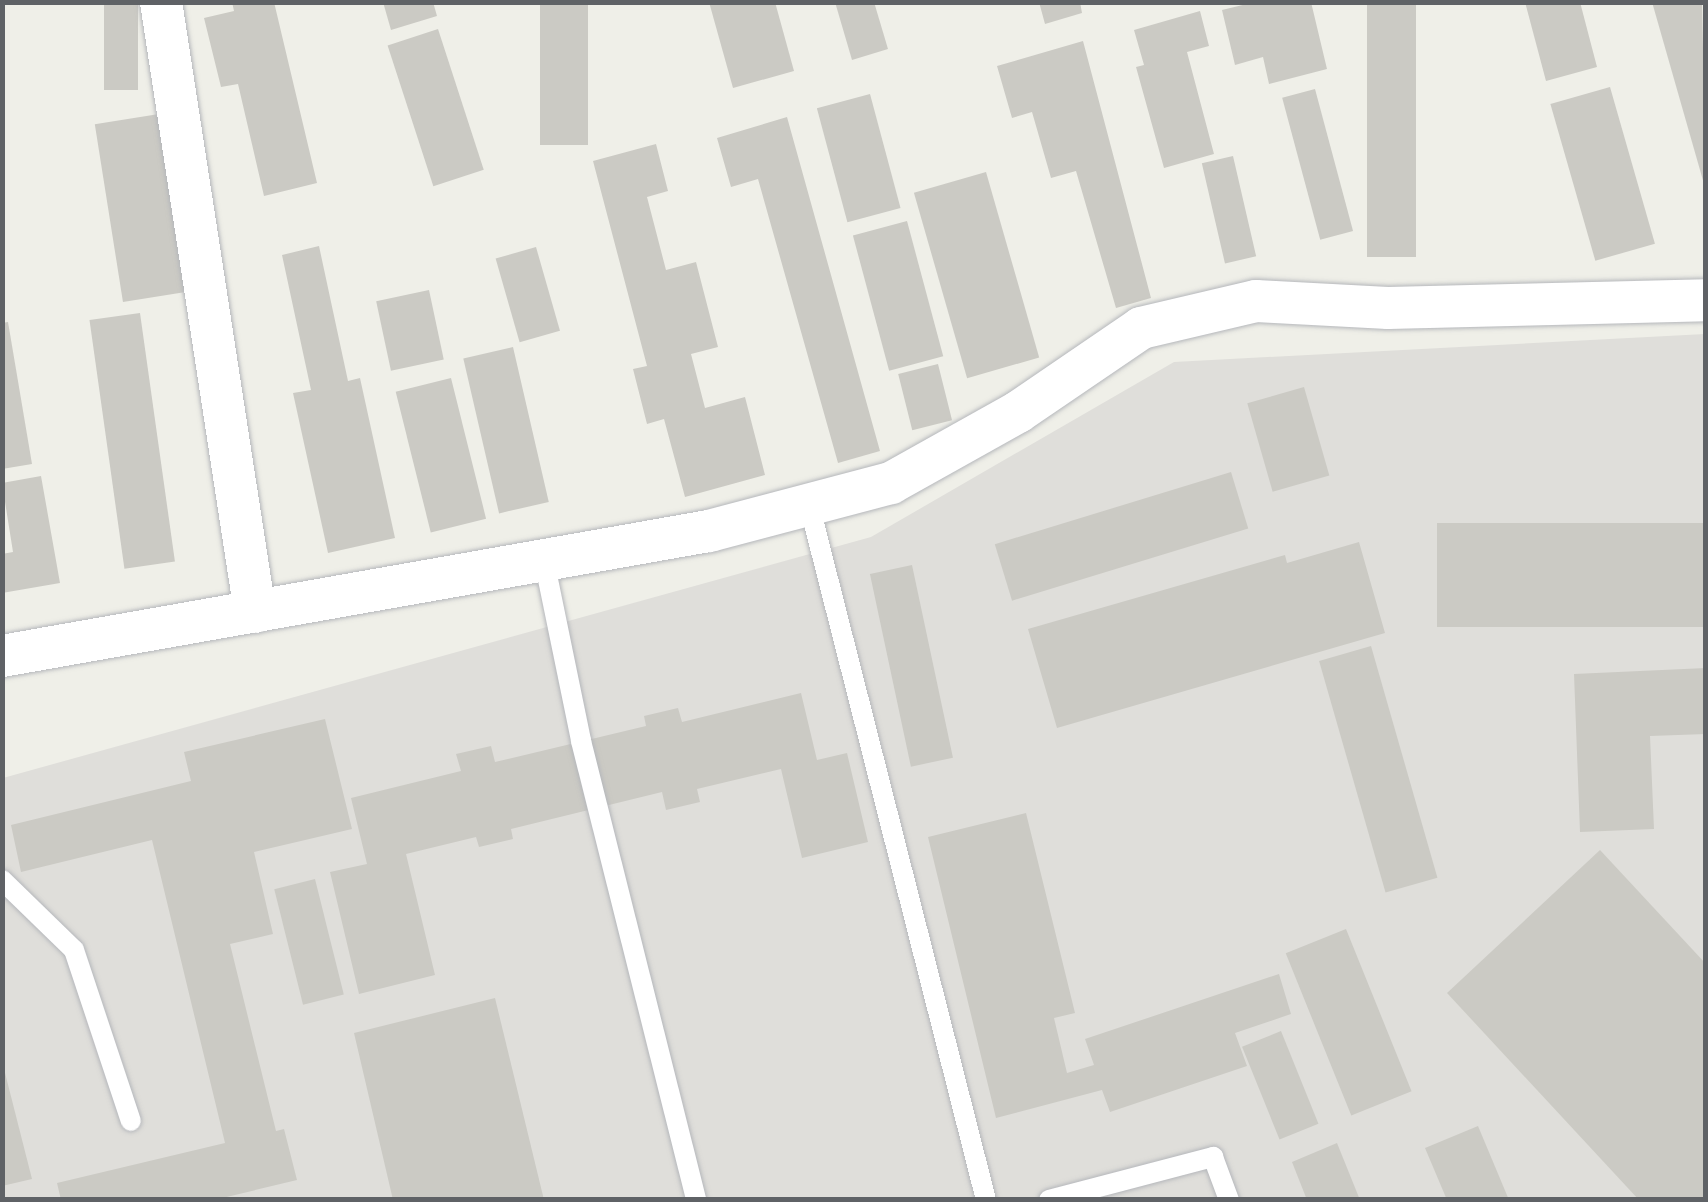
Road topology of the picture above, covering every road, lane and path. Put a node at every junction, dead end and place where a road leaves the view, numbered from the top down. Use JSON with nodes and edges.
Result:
{"nodes":[{"id":1,"x":161,"y":2,"type":"edge"},
{"id":2,"x":1706,"y":300,"type":"edge"},
{"id":3,"x":809,"y":504,"type":"junction"},
{"id":4,"x":544,"y":560,"type":"junction"},
{"id":5,"x":255,"y":612,"type":"junction"},
{"id":6,"x":2,"y":656,"type":"edge"},
{"id":7,"x":2,"y":880,"type":"edge"},
{"id":8,"x":131,"y":1121,"type":"dead end"},
{"id":9,"x":696,"y":1200,"type":"edge"},
{"id":10,"x":986,"y":1200,"type":"edge"},
{"id":11,"x":1049,"y":1200,"type":"edge"},
{"id":12,"x":1229,"y":1200,"type":"edge"}],
"edges":[{"from":1,"to":5,"type":"street"},
{"from":2,"to":3,"type":"street"},
{"from":3,"to":4,"type":"street"},
{"from":3,"to":10,"type":"lane"},
{"from":4,"to":5,"type":"street"},
{"from":4,"to":9,"type":"lane"},
{"from":5,"to":6,"type":"street"},
{"from":7,"to":8,"type":"lane"},
{"from":11,"to":12,"type":"lane"}]}
